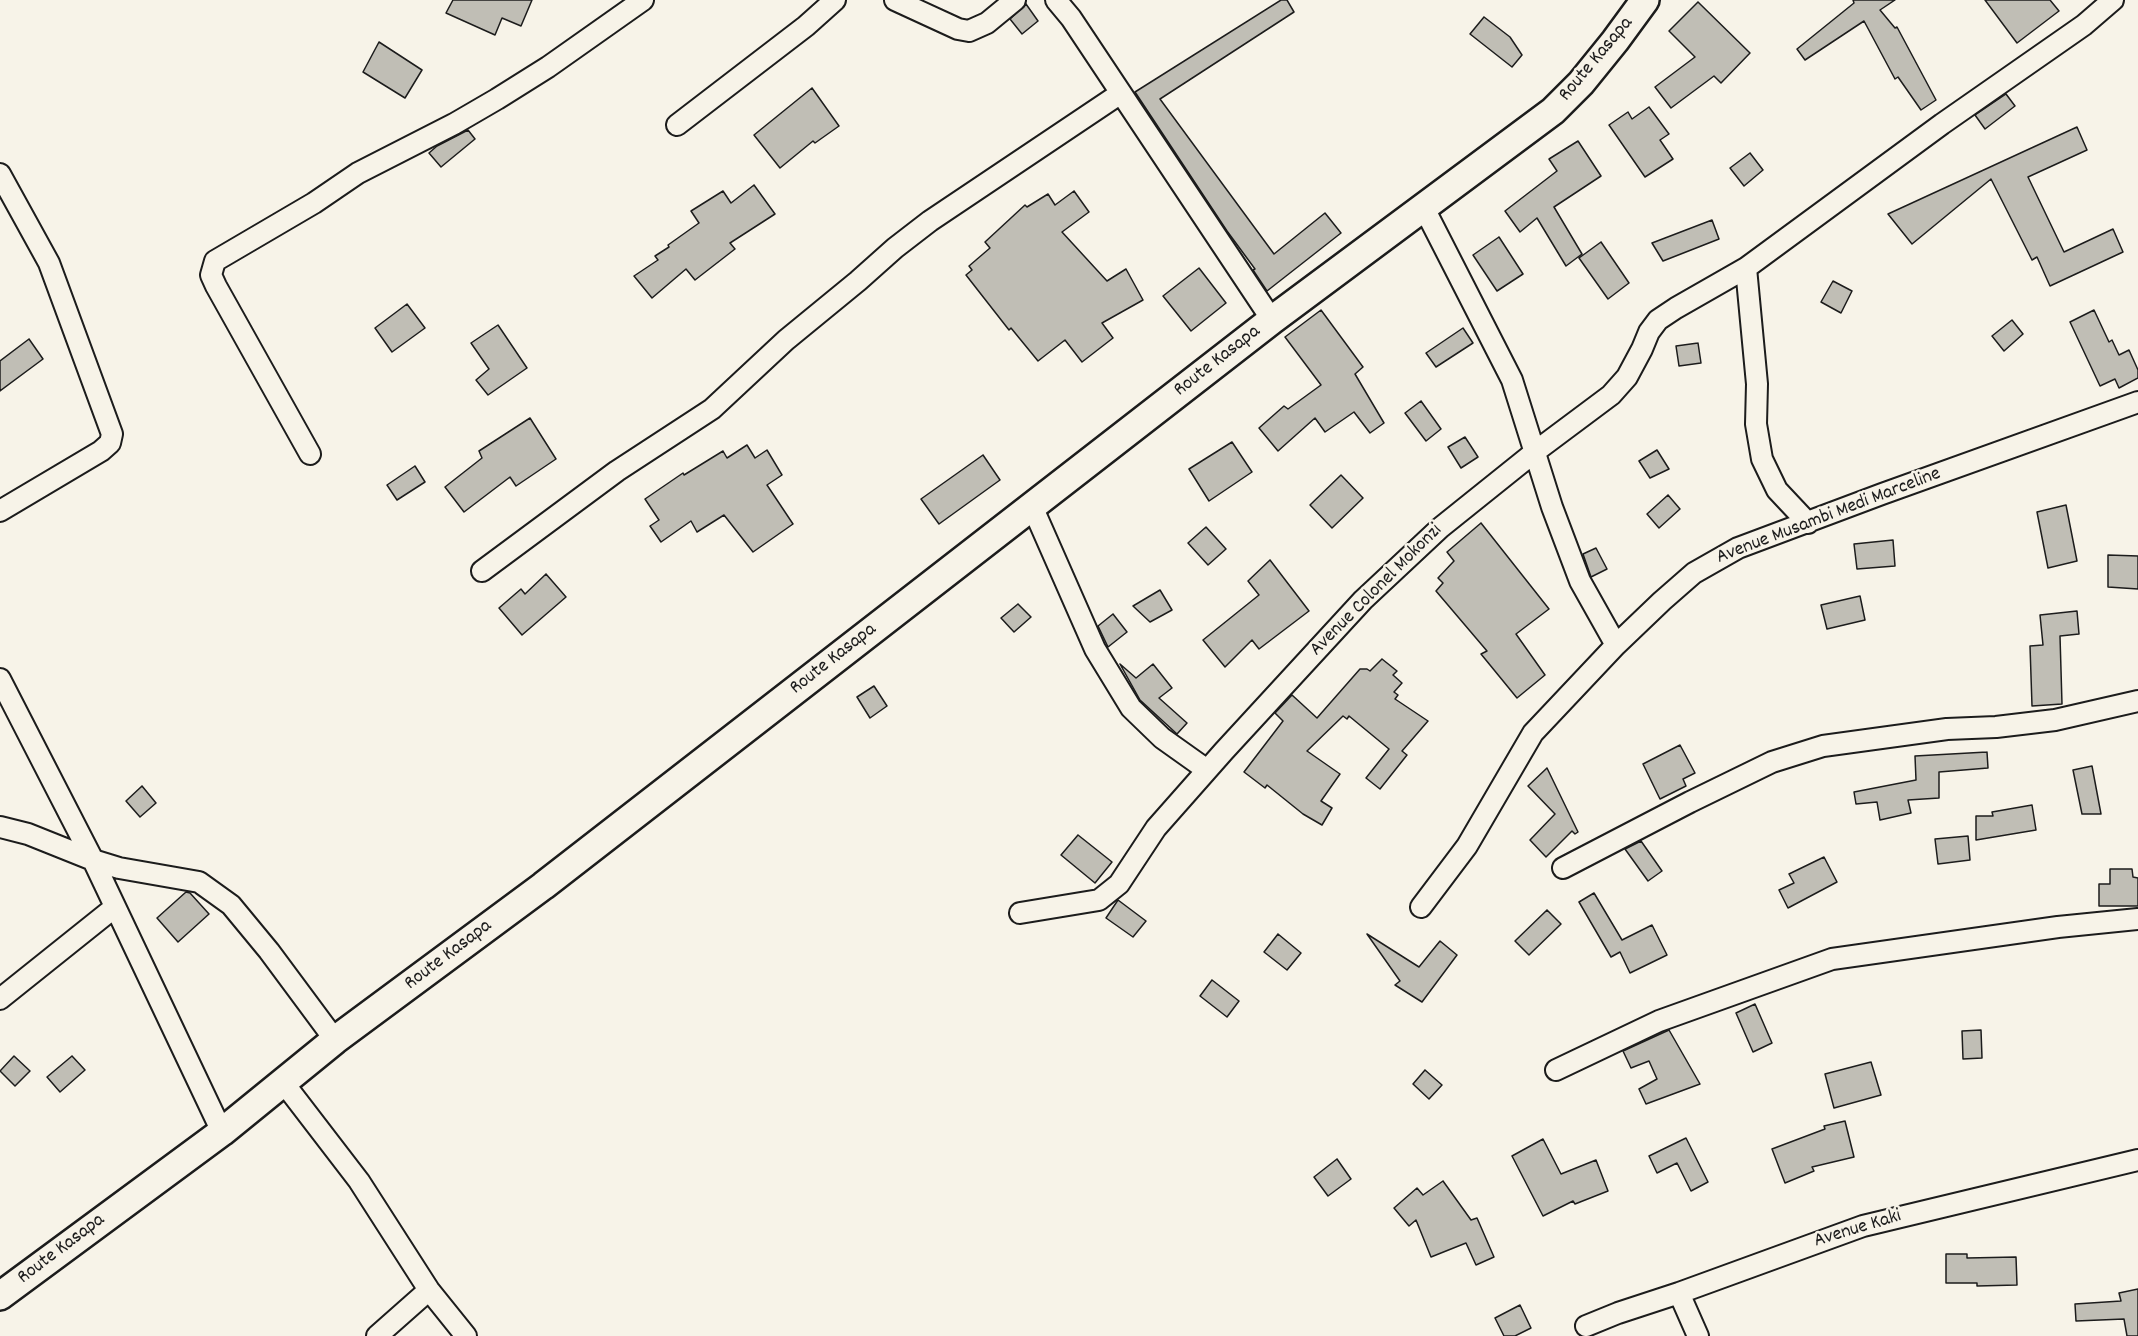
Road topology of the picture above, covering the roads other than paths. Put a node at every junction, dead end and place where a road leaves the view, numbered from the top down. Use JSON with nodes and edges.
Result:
{"nodes":[{"id":1,"x":643,"y":0,"type":"edge"},
{"id":2,"x":835,"y":0,"type":"edge"},
{"id":3,"x":895,"y":0,"type":"edge"},
{"id":4,"x":1015,"y":0,"type":"edge"},
{"id":5,"x":1056,"y":0,"type":"edge"},
{"id":6,"x":1645,"y":0,"type":"edge"},
{"id":7,"x":2113,"y":0,"type":"edge"},
{"id":8,"x":1121,"y":93,"type":"junction"},
{"id":9,"x":677,"y":125,"type":"dead end"},
{"id":10,"x":0,"y":174,"type":"edge"},
{"id":11,"x":1424,"y":208,"type":"junction"},
{"id":12,"x":1746,"y":268,"type":"junction"},
{"id":13,"x":1272,"y":320,"type":"junction"},
{"id":14,"x":2138,"y":402,"type":"edge"},
{"id":15,"x":1536,"y":451,"type":"junction"},
{"id":16,"x":310,"y":454,"type":"dead end"},
{"id":17,"x":1032,"y":506,"type":"junction"},
{"id":18,"x":0,"y":511,"type":"edge"},
{"id":19,"x":1808,"y":523,"type":"junction"},
{"id":20,"x":482,"y":571,"type":"dead end"},
{"id":21,"x":1616,"y":645,"type":"junction"},
{"id":22,"x":0,"y":679,"type":"edge"},
{"id":23,"x":2138,"y":701,"type":"edge"},
{"id":24,"x":1207,"y":770,"type":"junction"},
{"id":25,"x":0,"y":826,"type":"edge"},
{"id":26,"x":93,"y":860,"type":"junction"},
{"id":27,"x":1563,"y":868,"type":"dead end"},
{"id":28,"x":115,"y":907,"type":"junction"},
{"id":29,"x":1421,"y":907,"type":"dead end"},
{"id":30,"x":1020,"y":913,"type":"dead end"},
{"id":31,"x":2138,"y":919,"type":"edge"},
{"id":32,"x":0,"y":999,"type":"edge"},
{"id":33,"x":335,"y":1040,"type":"junction"},
{"id":34,"x":1556,"y":1070,"type":"dead end"},
{"id":35,"x":282,"y":1082,"type":"junction"},
{"id":36,"x":222,"y":1132,"type":"junction"},
{"id":37,"x":2138,"y":1160,"type":"edge"},
{"id":38,"x":429,"y":1290,"type":"junction"},
{"id":39,"x":1678,"y":1293,"type":"junction"},
{"id":40,"x":0,"y":1296,"type":"edge"},
{"id":41,"x":1586,"y":1326,"type":"dead end"},
{"id":42,"x":377,"y":1336,"type":"edge"},
{"id":43,"x":466,"y":1336,"type":"edge"},
{"id":44,"x":1698,"y":1336,"type":"edge"}],
"edges":[{"from":1,"to":16,"type":"street"},
{"from":2,"to":9,"type":"street"},
{"from":3,"to":4,"type":"street"},
{"from":5,"to":8,"type":"street"},
{"from":6,"to":11,"type":"main road","name":"Route Kasapa"},
{"from":7,"to":12,"type":"street","name":"Avenue Colonel Mokonzi"},
{"from":8,"to":13,"type":"street"},
{"from":8,"to":20,"type":"street"},
{"from":10,"to":18,"type":"street"},
{"from":11,"to":13,"type":"main road","name":"Route Kasapa"},
{"from":11,"to":15,"type":"street"},
{"from":12,"to":15,"type":"street","name":"Avenue Colonel Mokonzi"},
{"from":12,"to":19,"type":"street"},
{"from":13,"to":17,"type":"main road","name":"Route Kasapa"},
{"from":14,"to":19,"type":"street","name":"Avenue Musambi Medi Marceline"},
{"from":15,"to":21,"type":"street"},
{"from":15,"to":24,"type":"street","name":"Avenue Colonel Mokonzi"},
{"from":17,"to":24,"type":"street"},
{"from":17,"to":33,"type":"main road","name":"Route Kasapa"},
{"from":19,"to":21,"type":"street","name":"Avenue Musambi Medi Marceline"},
{"from":21,"to":29,"type":"street","name":"Avenue Musambi Medi Marceline"},
{"from":22,"to":26,"type":"street"},
{"from":23,"to":27,"type":"street"},
{"from":24,"to":30,"type":"street","name":"Avenue Colonel Mokonzi"},
{"from":25,"to":26,"type":"street"},
{"from":26,"to":28,"type":"street"},
{"from":26,"to":33,"type":"street"},
{"from":28,"to":32,"type":"street"},
{"from":28,"to":36,"type":"street"},
{"from":31,"to":34,"type":"street"},
{"from":33,"to":35,"type":"main road","name":"Route Kasapa"},
{"from":35,"to":36,"type":"main road","name":"Route Kasapa"},
{"from":35,"to":38,"type":"street"},
{"from":36,"to":40,"type":"main road","name":"Route Kasapa"},
{"from":37,"to":39,"type":"street","name":"Avenue Kaki"},
{"from":38,"to":42,"type":"street"},
{"from":38,"to":43,"type":"street"},
{"from":39,"to":41,"type":"street","name":"Avenue Kaki"},
{"from":39,"to":44,"type":"street"}]}
